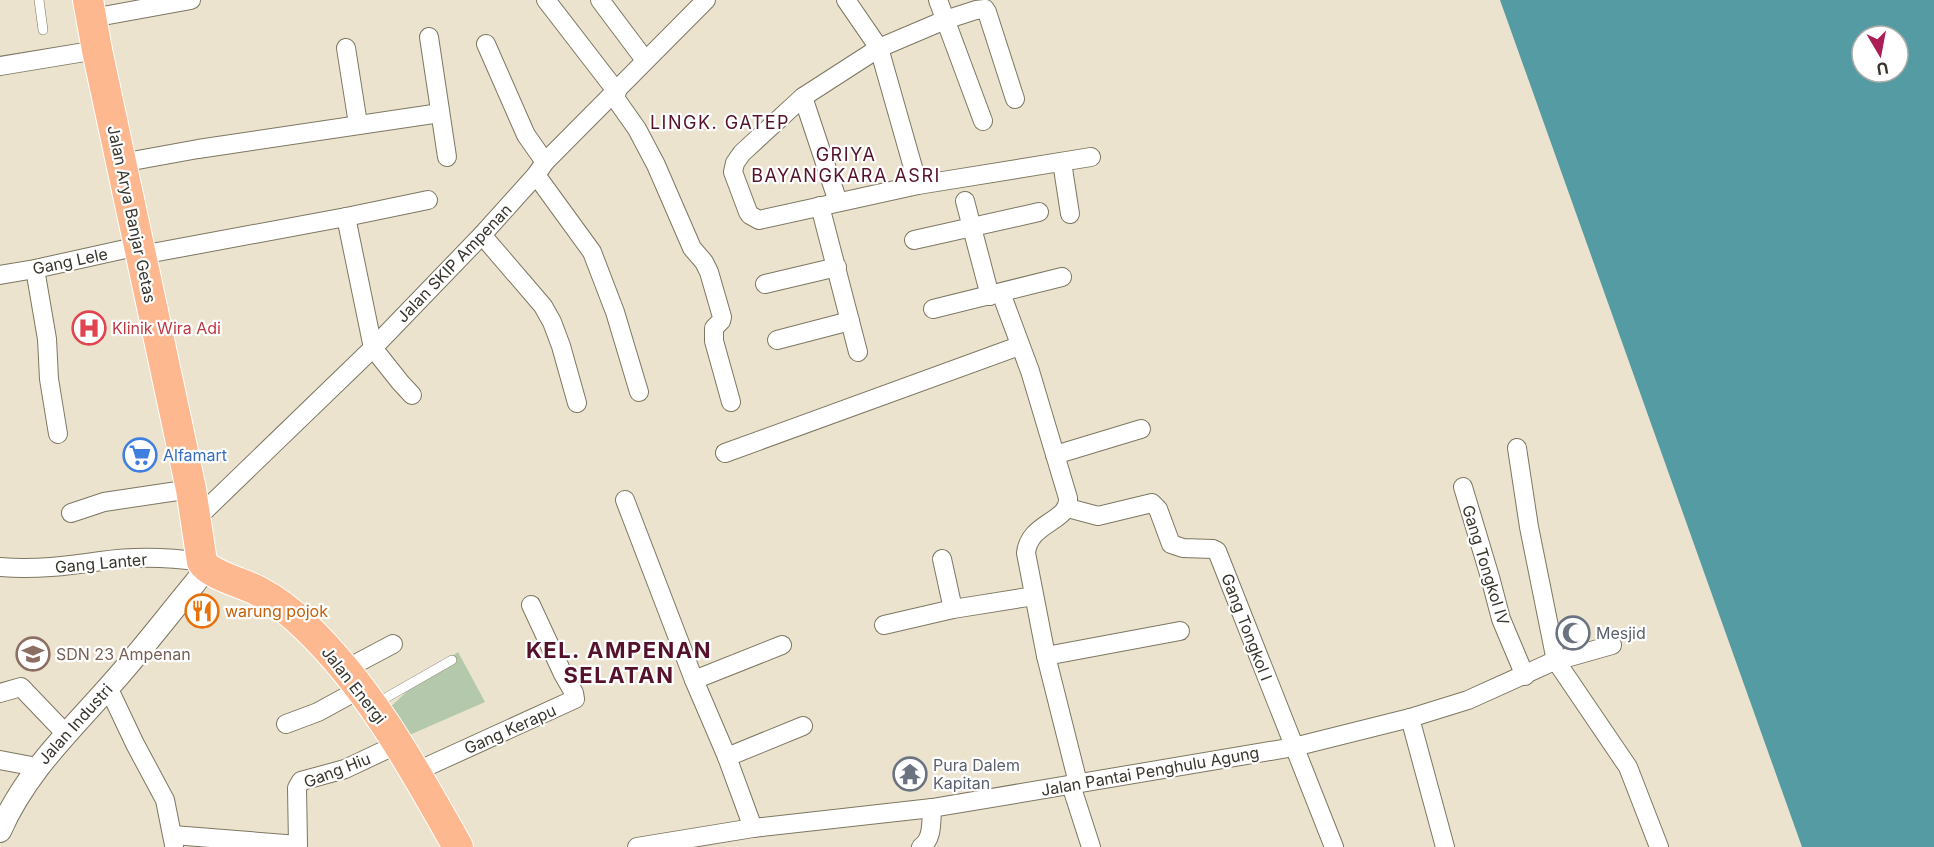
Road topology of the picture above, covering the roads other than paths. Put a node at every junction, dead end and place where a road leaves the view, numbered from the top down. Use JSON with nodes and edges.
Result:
{"nodes":[{"id":1,"x":39,"y":0,"type":"edge"},
{"id":2,"x":191,"y":0,"type":"edge"},
{"id":3,"x":546,"y":0,"type":"edge"},
{"id":4,"x":600,"y":0,"type":"edge"},
{"id":5,"x":706,"y":0,"type":"edge"},
{"id":6,"x":846,"y":0,"type":"edge"},
{"id":7,"x":938,"y":0,"type":"edge"},
{"id":8,"x":90,"y":9,"type":"edge"},
{"id":9,"x":945,"y":20,"type":"junction"},
{"id":10,"x":43,"y":30,"type":"dead end"},
{"id":11,"x":429,"y":37,"type":"dead end"},
{"id":12,"x":486,"y":44,"type":"dead end"},
{"id":13,"x":346,"y":48,"type":"dead end"},
{"id":14,"x":879,"y":48,"type":"junction"},
{"id":15,"x":97,"y":50,"type":"junction"},
{"id":16,"x":645,"y":60,"type":"junction"},
{"id":17,"x":0,"y":66,"type":"edge"},
{"id":18,"x":615,"y":94,"type":"junction"},
{"id":19,"x":803,"y":97,"type":"junction"},
{"id":20,"x":1015,"y":99,"type":"dead end"},
{"id":21,"x":440,"y":113,"type":"junction"},
{"id":22,"x":983,"y":121,"type":"dead end"},
{"id":23,"x":358,"y":124,"type":"junction"},
{"id":24,"x":1091,"y":157,"type":"dead end"},
{"id":25,"x":447,"y":158,"type":"dead end"},
{"id":26,"x":1062,"y":162,"type":"junction"},
{"id":27,"x":121,"y":163,"type":"junction"},
{"id":28,"x":541,"y":169,"type":"junction"},
{"id":29,"x":918,"y":185,"type":"junction"},
{"id":30,"x":428,"y":200,"type":"dead end"},
{"id":31,"x":965,"y":201,"type":"dead end"},
{"id":32,"x":838,"y":202,"type":"junction"},
{"id":33,"x":820,"y":206,"type":"junction"},
{"id":34,"x":1039,"y":212,"type":"dead end"},
{"id":35,"x":1070,"y":214,"type":"dead end"},
{"id":36,"x":346,"y":217,"type":"junction"},
{"id":37,"x":972,"y":228,"type":"junction"},
{"id":38,"x":482,"y":235,"type":"junction"},
{"id":39,"x":914,"y":240,"type":"dead end"},
{"id":40,"x":140,"y":250,"type":"junction"},
{"id":41,"x":837,"y":267,"type":"junction"},
{"id":42,"x":35,"y":269,"type":"junction"},
{"id":43,"x":0,"y":275,"type":"edge"},
{"id":44,"x":1062,"y":277,"type":"dead end"},
{"id":45,"x":765,"y":284,"type":"dead end"},
{"id":46,"x":995,"y":294,"type":"junction"},
{"id":47,"x":933,"y":309,"type":"dead end"},
{"id":48,"x":850,"y":321,"type":"junction"},
{"id":49,"x":777,"y":340,"type":"dead end"},
{"id":50,"x":1019,"y":346,"type":"junction"},
{"id":51,"x":373,"y":348,"type":"junction"},
{"id":52,"x":858,"y":352,"type":"dead end"},
{"id":53,"x":639,"y":392,"type":"dead end"},
{"id":54,"x":412,"y":394,"type":"dead end"},
{"id":55,"x":731,"y":402,"type":"dead end"},
{"id":56,"x":577,"y":404,"type":"dead end"},
{"id":57,"x":1141,"y":429,"type":"dead end"},
{"id":58,"x":58,"y":434,"type":"dead end"},
{"id":59,"x":1516,"y":448,"type":"dead end"},
{"id":60,"x":725,"y":453,"type":"dead end"},
{"id":61,"x":1054,"y":455,"type":"junction"},
{"id":62,"x":1463,"y":488,"type":"dead end"},
{"id":63,"x":191,"y":489,"type":"junction"},
{"id":64,"x":625,"y":500,"type":"dead end"},
{"id":65,"x":1068,"y":508,"type":"junction"},
{"id":66,"x":71,"y":513,"type":"dead end"},
{"id":67,"x":196,"y":519,"type":"junction"},
{"id":68,"x":942,"y":560,"type":"dead end"},
{"id":69,"x":204,"y":565,"type":"junction"},
{"id":70,"x":0,"y":567,"type":"edge"},
{"id":71,"x":1034,"y":596,"type":"junction"},
{"id":72,"x":531,"y":605,"type":"dead end"},
{"id":73,"x":952,"y":609,"type":"junction"},
{"id":74,"x":884,"y":625,"type":"dead end"},
{"id":75,"x":1180,"y":631,"type":"dead end"},
{"id":76,"x":393,"y":644,"type":"dead end"},
{"id":77,"x":782,"y":645,"type":"dead end"},
{"id":78,"x":1612,"y":645,"type":"dead end"},
{"id":79,"x":1046,"y":656,"type":"junction"},
{"id":80,"x":452,"y":660,"type":"dead end"},
{"id":81,"x":1556,"y":661,"type":"junction"},
{"id":82,"x":1525,"y":676,"type":"junction"},
{"id":83,"x":694,"y":680,"type":"junction"},
{"id":84,"x":359,"y":688,"type":"junction"},
{"id":85,"x":100,"y":690,"type":"junction"},
{"id":86,"x":0,"y":693,"type":"edge"},
{"id":87,"x":1410,"y":718,"type":"junction"},
{"id":88,"x":286,"y":724,"type":"dead end"},
{"id":89,"x":803,"y":726,"type":"dead end"},
{"id":90,"x":66,"y":734,"type":"junction"},
{"id":91,"x":399,"y":744,"type":"junction"},
{"id":92,"x":1294,"y":747,"type":"junction"},
{"id":93,"x":727,"y":758,"type":"junction"},
{"id":94,"x":0,"y":760,"type":"edge"},
{"id":95,"x":37,"y":767,"type":"junction"},
{"id":96,"x":415,"y":772,"type":"junction"},
{"id":97,"x":1074,"y":784,"type":"junction"},
{"id":98,"x":932,"y":808,"type":"junction"},
{"id":99,"x":753,"y":828,"type":"junction"},
{"id":100,"x":0,"y":831,"type":"edge"},
{"id":101,"x":173,"y":841,"type":"edge"},
{"id":102,"x":458,"y":847,"type":"edge"},
{"id":103,"x":637,"y":847,"type":"edge"},
{"id":104,"x":921,"y":847,"type":"edge"},
{"id":105,"x":1091,"y":847,"type":"edge"},
{"id":106,"x":1334,"y":847,"type":"edge"},
{"id":107,"x":1445,"y":847,"type":"edge"},
{"id":108,"x":1659,"y":847,"type":"edge"}],
"edges":[{"from":1,"to":10,"type":"lane"},
{"from":2,"to":8,"type":"street"},
{"from":3,"to":18,"type":"street"},
{"from":4,"to":16,"type":"street"},
{"from":5,"to":16,"type":"street","name":"Jalan SKIP Ampenan"},
{"from":6,"to":14,"type":"street"},
{"from":7,"to":9,"type":"street"},
{"from":8,"to":15,"type":"highway","name":"Jalan Arya Banjar Getas"},
{"from":9,"to":14,"type":"street"},
{"from":9,"to":20,"type":"street"},
{"from":9,"to":22,"type":"street"},
{"from":11,"to":21,"type":"street"},
{"from":12,"to":28,"type":"street"},
{"from":13,"to":23,"type":"street"},
{"from":14,"to":19,"type":"street"},
{"from":14,"to":29,"type":"street"},
{"from":15,"to":17,"type":"street"},
{"from":15,"to":27,"type":"highway","name":"Jalan Arya Banjar Getas"},
{"from":16,"to":18,"type":"street","name":"Jalan SKIP Ampenan"},
{"from":18,"to":28,"type":"street","name":"Jalan SKIP Ampenan"},
{"from":18,"to":55,"type":"street"},
{"from":19,"to":32,"type":"street"},
{"from":19,"to":33,"type":"street"},
{"from":21,"to":23,"type":"street"},
{"from":21,"to":25,"type":"street"},
{"from":23,"to":27,"type":"street"},
{"from":24,"to":26,"type":"street"},
{"from":26,"to":29,"type":"street"},
{"from":26,"to":35,"type":"street"},
{"from":27,"to":40,"type":"highway","name":"Jalan Arya Banjar Getas"},
{"from":28,"to":38,"type":"street","name":"Jalan SKIP Ampenan"},
{"from":28,"to":53,"type":"street"},
{"from":29,"to":32,"type":"street"},
{"from":30,"to":36,"type":"street","name":"Gang Lele"},
{"from":31,"to":37,"type":"street"},
{"from":32,"to":33,"type":"street"},
{"from":33,"to":41,"type":"street"},
{"from":34,"to":37,"type":"street"},
{"from":36,"to":40,"type":"street","name":"Gang Lele"},
{"from":36,"to":51,"type":"street"},
{"from":37,"to":39,"type":"street"},
{"from":37,"to":46,"type":"street"},
{"from":38,"to":51,"type":"street","name":"Jalan SKIP Ampenan"},
{"from":38,"to":56,"type":"street"},
{"from":40,"to":42,"type":"street","name":"Gang Lele"},
{"from":40,"to":63,"type":"highway","name":"Jalan Arya Banjar Getas"},
{"from":41,"to":45,"type":"street"},
{"from":41,"to":48,"type":"street"},
{"from":42,"to":43,"type":"street","name":"Gang Lele"},
{"from":42,"to":58,"type":"street"},
{"from":44,"to":46,"type":"street"},
{"from":46,"to":47,"type":"street"},
{"from":46,"to":50,"type":"street"},
{"from":48,"to":49,"type":"street"},
{"from":48,"to":52,"type":"street"},
{"from":50,"to":60,"type":"street"},
{"from":50,"to":61,"type":"street"},
{"from":51,"to":54,"type":"street"},
{"from":51,"to":67,"type":"street","name":"Jalan SKIP Ampenan"},
{"from":57,"to":61,"type":"street"},
{"from":59,"to":81,"type":"street"},
{"from":61,"to":65,"type":"street"},
{"from":62,"to":82,"type":"street","name":"Gang Tongkol IV"},
{"from":63,"to":66,"type":"street"},
{"from":63,"to":67,"type":"highway","name":"Jalan Arya Banjar Getas"},
{"from":64,"to":83,"type":"street"},
{"from":65,"to":71,"type":"street"},
{"from":65,"to":92,"type":"street","name":"Gang Tongkol I"},
{"from":67,"to":69,"type":"highway","name":"Jalan Arya Banjar Getas"},
{"from":68,"to":73,"type":"street"},
{"from":69,"to":70,"type":"street","name":"Gang Lanter"},
{"from":69,"to":84,"type":"highway","name":"Jalan Energi"},
{"from":69,"to":85,"type":"street","name":"Jalan Industri"},
{"from":71,"to":73,"type":"street"},
{"from":71,"to":79,"type":"street"},
{"from":72,"to":96,"type":"street","name":"Gang Kerapu"},
{"from":73,"to":74,"type":"street"},
{"from":75,"to":79,"type":"street"},
{"from":76,"to":84,"type":"street"},
{"from":77,"to":83,"type":"street"},
{"from":78,"to":81,"type":"street","name":"Jalan Pantai Penghulu Agung"},
{"from":79,"to":97,"type":"street"},
{"from":80,"to":84,"type":"lane"},
{"from":81,"to":82,"type":"street","name":"Jalan Pantai Penghulu Agung"},
{"from":81,"to":108,"type":"street"},
{"from":82,"to":87,"type":"street","name":"Jalan Pantai Penghulu Agung"},
{"from":83,"to":93,"type":"street"},
{"from":84,"to":88,"type":"street"},
{"from":84,"to":91,"type":"highway","name":"Jalan Energi"},
{"from":85,"to":90,"type":"street","name":"Jalan Industri"},
{"from":85,"to":101,"type":"street"},
{"from":86,"to":90,"type":"street"},
{"from":87,"to":92,"type":"street","name":"Jalan Pantai Penghulu Agung"},
{"from":87,"to":107,"type":"street"},
{"from":89,"to":93,"type":"street"},
{"from":90,"to":95,"type":"street","name":"Jalan Industri"},
{"from":91,"to":96,"type":"highway","name":"Jalan Energi"},
{"from":91,"to":101,"type":"street","name":"Gang Hiu"},
{"from":92,"to":97,"type":"street","name":"Jalan Pantai Penghulu Agung"},
{"from":92,"to":106,"type":"street"},
{"from":93,"to":99,"type":"street"},
{"from":94,"to":95,"type":"street"},
{"from":95,"to":100,"type":"street","name":"Jalan Industri"},
{"from":96,"to":102,"type":"highway","name":"Jalan Energi"},
{"from":97,"to":98,"type":"street","name":"Jalan Pantai Penghulu Agung"},
{"from":97,"to":105,"type":"street"},
{"from":98,"to":99,"type":"street","name":"Jalan Pantai Penghulu Agung"},
{"from":98,"to":104,"type":"street"},
{"from":99,"to":103,"type":"street","name":"Jalan Pantai Penghulu Agung"}]}
